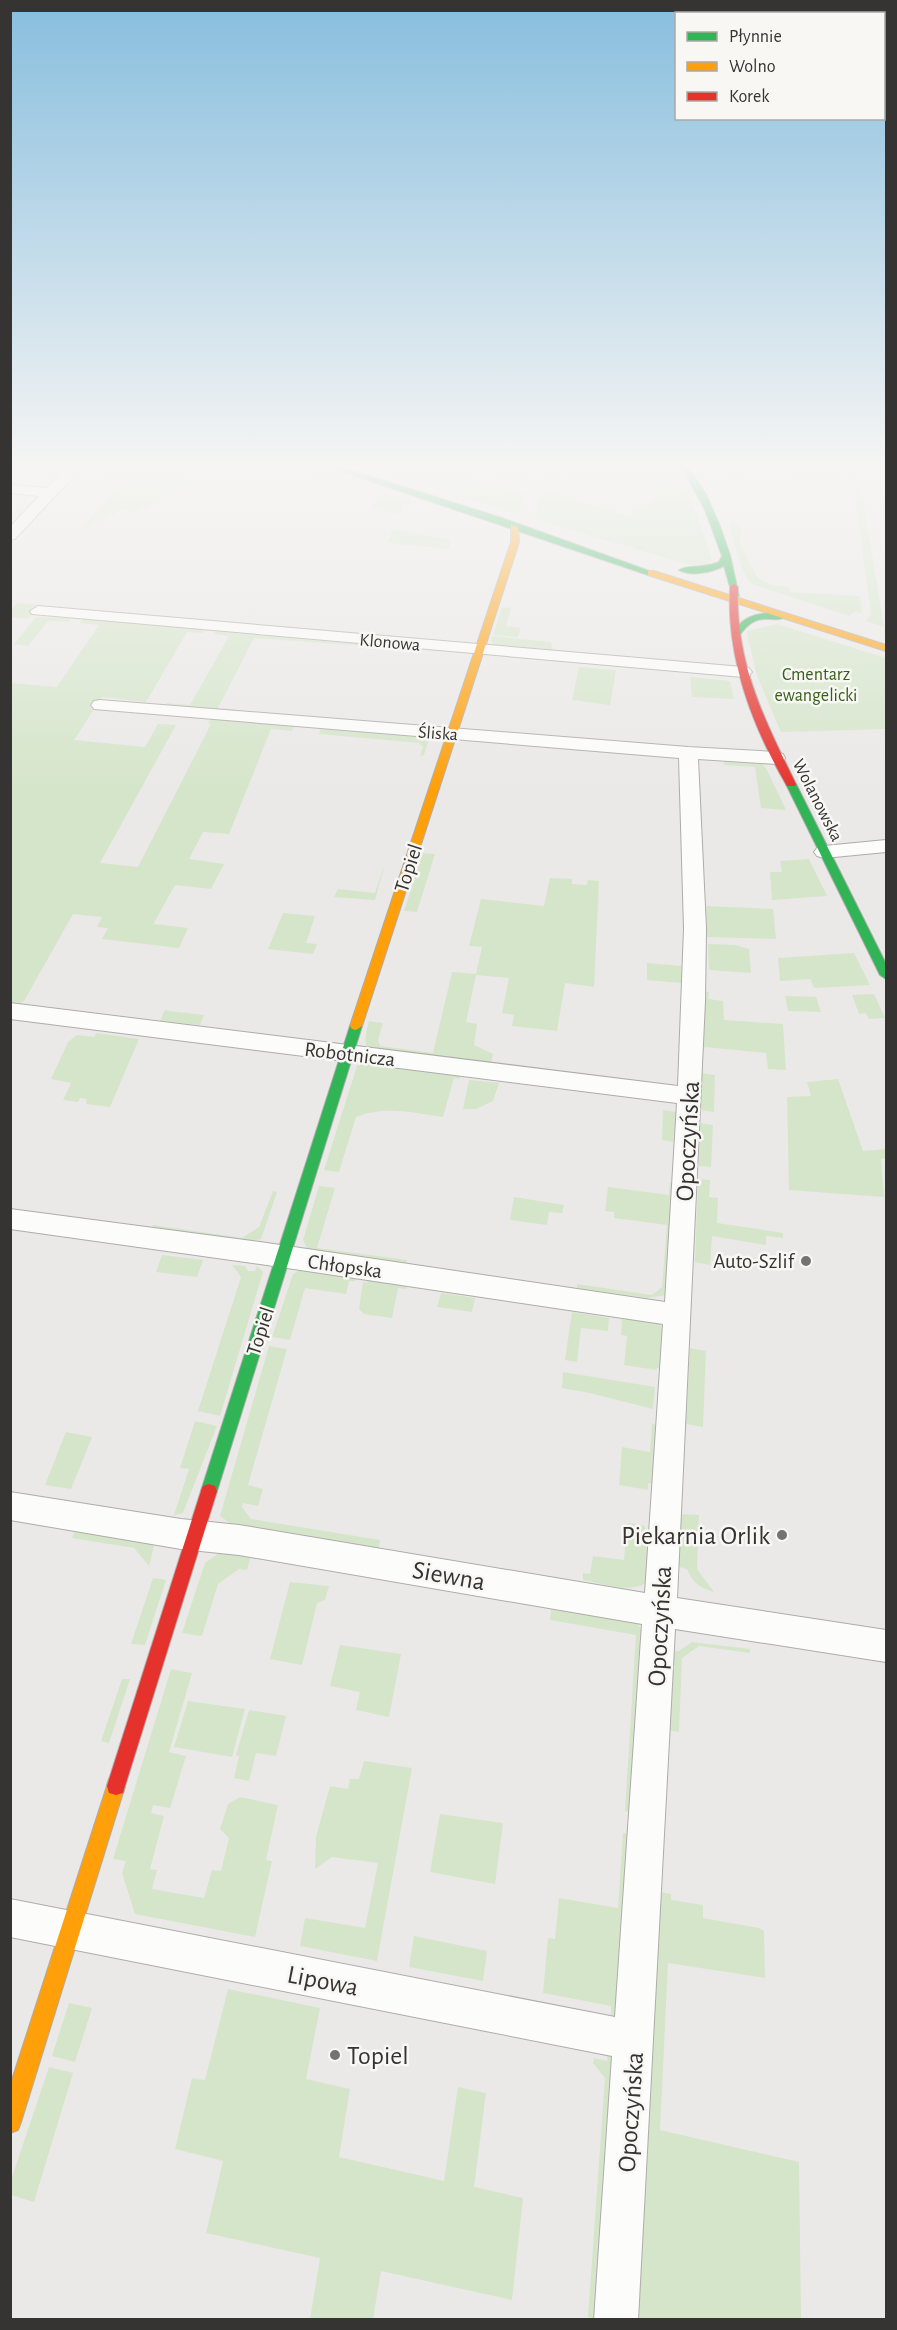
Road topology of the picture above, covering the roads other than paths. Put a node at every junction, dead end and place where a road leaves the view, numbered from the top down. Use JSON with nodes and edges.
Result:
{"nodes":[{"id":1,"x":503,"y":573,"type":"edge"},
{"id":2,"x":661,"y":573,"type":"edge"},
{"id":3,"x":689,"y":573,"type":"edge"},
{"id":4,"x":730,"y":573,"type":"edge"},
{"id":5,"x":734,"y":595,"type":"junction"},
{"id":6,"x":38,"y":611,"type":"dead end"},
{"id":7,"x":787,"y":616,"type":"junction"},
{"id":8,"x":736,"y":634,"type":"junction"},
{"id":9,"x":886,"y":634,"type":"edge"},
{"id":10,"x":886,"y":648,"type":"edge"},
{"id":11,"x":480,"y":650,"type":"junction"},
{"id":12,"x":743,"y":672,"type":"junction"},
{"id":13,"x":100,"y":705,"type":"dead end"},
{"id":14,"x":452,"y":734,"type":"junction"},
{"id":15,"x":688,"y":753,"type":"junction"},
{"id":16,"x":776,"y":758,"type":"junction"},
{"id":17,"x":886,"y":846,"type":"edge"},
{"id":18,"x":824,"y":852,"type":"junction"},
{"id":19,"x":886,"y":975,"type":"edge"},
{"id":20,"x":10,"y":1011,"type":"edge"},
{"id":21,"x":347,"y":1053,"type":"junction"},
{"id":22,"x":689,"y":1096,"type":"junction"},
{"id":23,"x":10,"y":1219,"type":"edge"},
{"id":24,"x":284,"y":1257,"type":"junction"},
{"id":25,"x":678,"y":1315,"type":"junction"},
{"id":26,"x":10,"y":1506,"type":"edge"},
{"id":27,"x":195,"y":1536,"type":"junction"},
{"id":28,"x":660,"y":1611,"type":"junction"},
{"id":29,"x":886,"y":1646,"type":"edge"},
{"id":30,"x":10,"y":1918,"type":"edge"},
{"id":31,"x":71,"y":1930,"type":"junction"},
{"id":32,"x":635,"y":2041,"type":"junction"},
{"id":33,"x":10,"y":2122,"type":"edge"},
{"id":34,"x":616,"y":2319,"type":"edge"}],
"edges":[{"from":1,"to":11,"type":"street","name":"Topiel"},
{"from":2,"to":5,"type":"street"},
{"from":3,"to":5,"type":"street"},
{"from":4,"to":5,"type":"street","name":"Wolanowska"},
{"from":5,"to":7,"type":"street"},
{"from":5,"to":8,"type":"street","name":"Wolanowska"},
{"from":5,"to":9,"type":"street"},
{"from":6,"to":11,"type":"street","name":"Klonowa"},
{"from":7,"to":8,"type":"street"},
{"from":7,"to":10,"type":"street"},
{"from":8,"to":12,"type":"street","name":"Wolanowska"},
{"from":11,"to":12,"type":"street","name":"Klonowa"},
{"from":11,"to":14,"type":"street","name":"Topiel"},
{"from":12,"to":16,"type":"street","name":"Wolanowska"},
{"from":13,"to":14,"type":"street","name":"Śliska"},
{"from":14,"to":15,"type":"street","name":"Śliska"},
{"from":14,"to":21,"type":"street","name":"Topiel"},
{"from":15,"to":16,"type":"street","name":"Śliska"},
{"from":15,"to":22,"type":"street","name":"Opoczyńska"},
{"from":16,"to":18,"type":"street","name":"Wolanowska"},
{"from":17,"to":18,"type":"street"},
{"from":18,"to":19,"type":"street","name":"Wolanowska"},
{"from":20,"to":21,"type":"street","name":"Robotnicza"},
{"from":21,"to":22,"type":"street","name":"Robotnicza"},
{"from":21,"to":24,"type":"street","name":"Topiel"},
{"from":22,"to":25,"type":"street","name":"Opoczyńska"},
{"from":23,"to":24,"type":"street","name":"Chłopska"},
{"from":24,"to":25,"type":"street","name":"Chłopska"},
{"from":24,"to":27,"type":"street","name":"Topiel"},
{"from":25,"to":28,"type":"street","name":"Opoczyńska"},
{"from":26,"to":27,"type":"street","name":"Siewna"},
{"from":27,"to":28,"type":"street","name":"Siewna"},
{"from":27,"to":31,"type":"street","name":"Topiel"},
{"from":28,"to":29,"type":"street","name":"Siewna"},
{"from":28,"to":32,"type":"street","name":"Opoczyńska"},
{"from":30,"to":31,"type":"street","name":"Lipowa"},
{"from":31,"to":32,"type":"street","name":"Lipowa"},
{"from":31,"to":33,"type":"street","name":"Topiel"},
{"from":32,"to":34,"type":"street","name":"Opoczyńska"}]}
